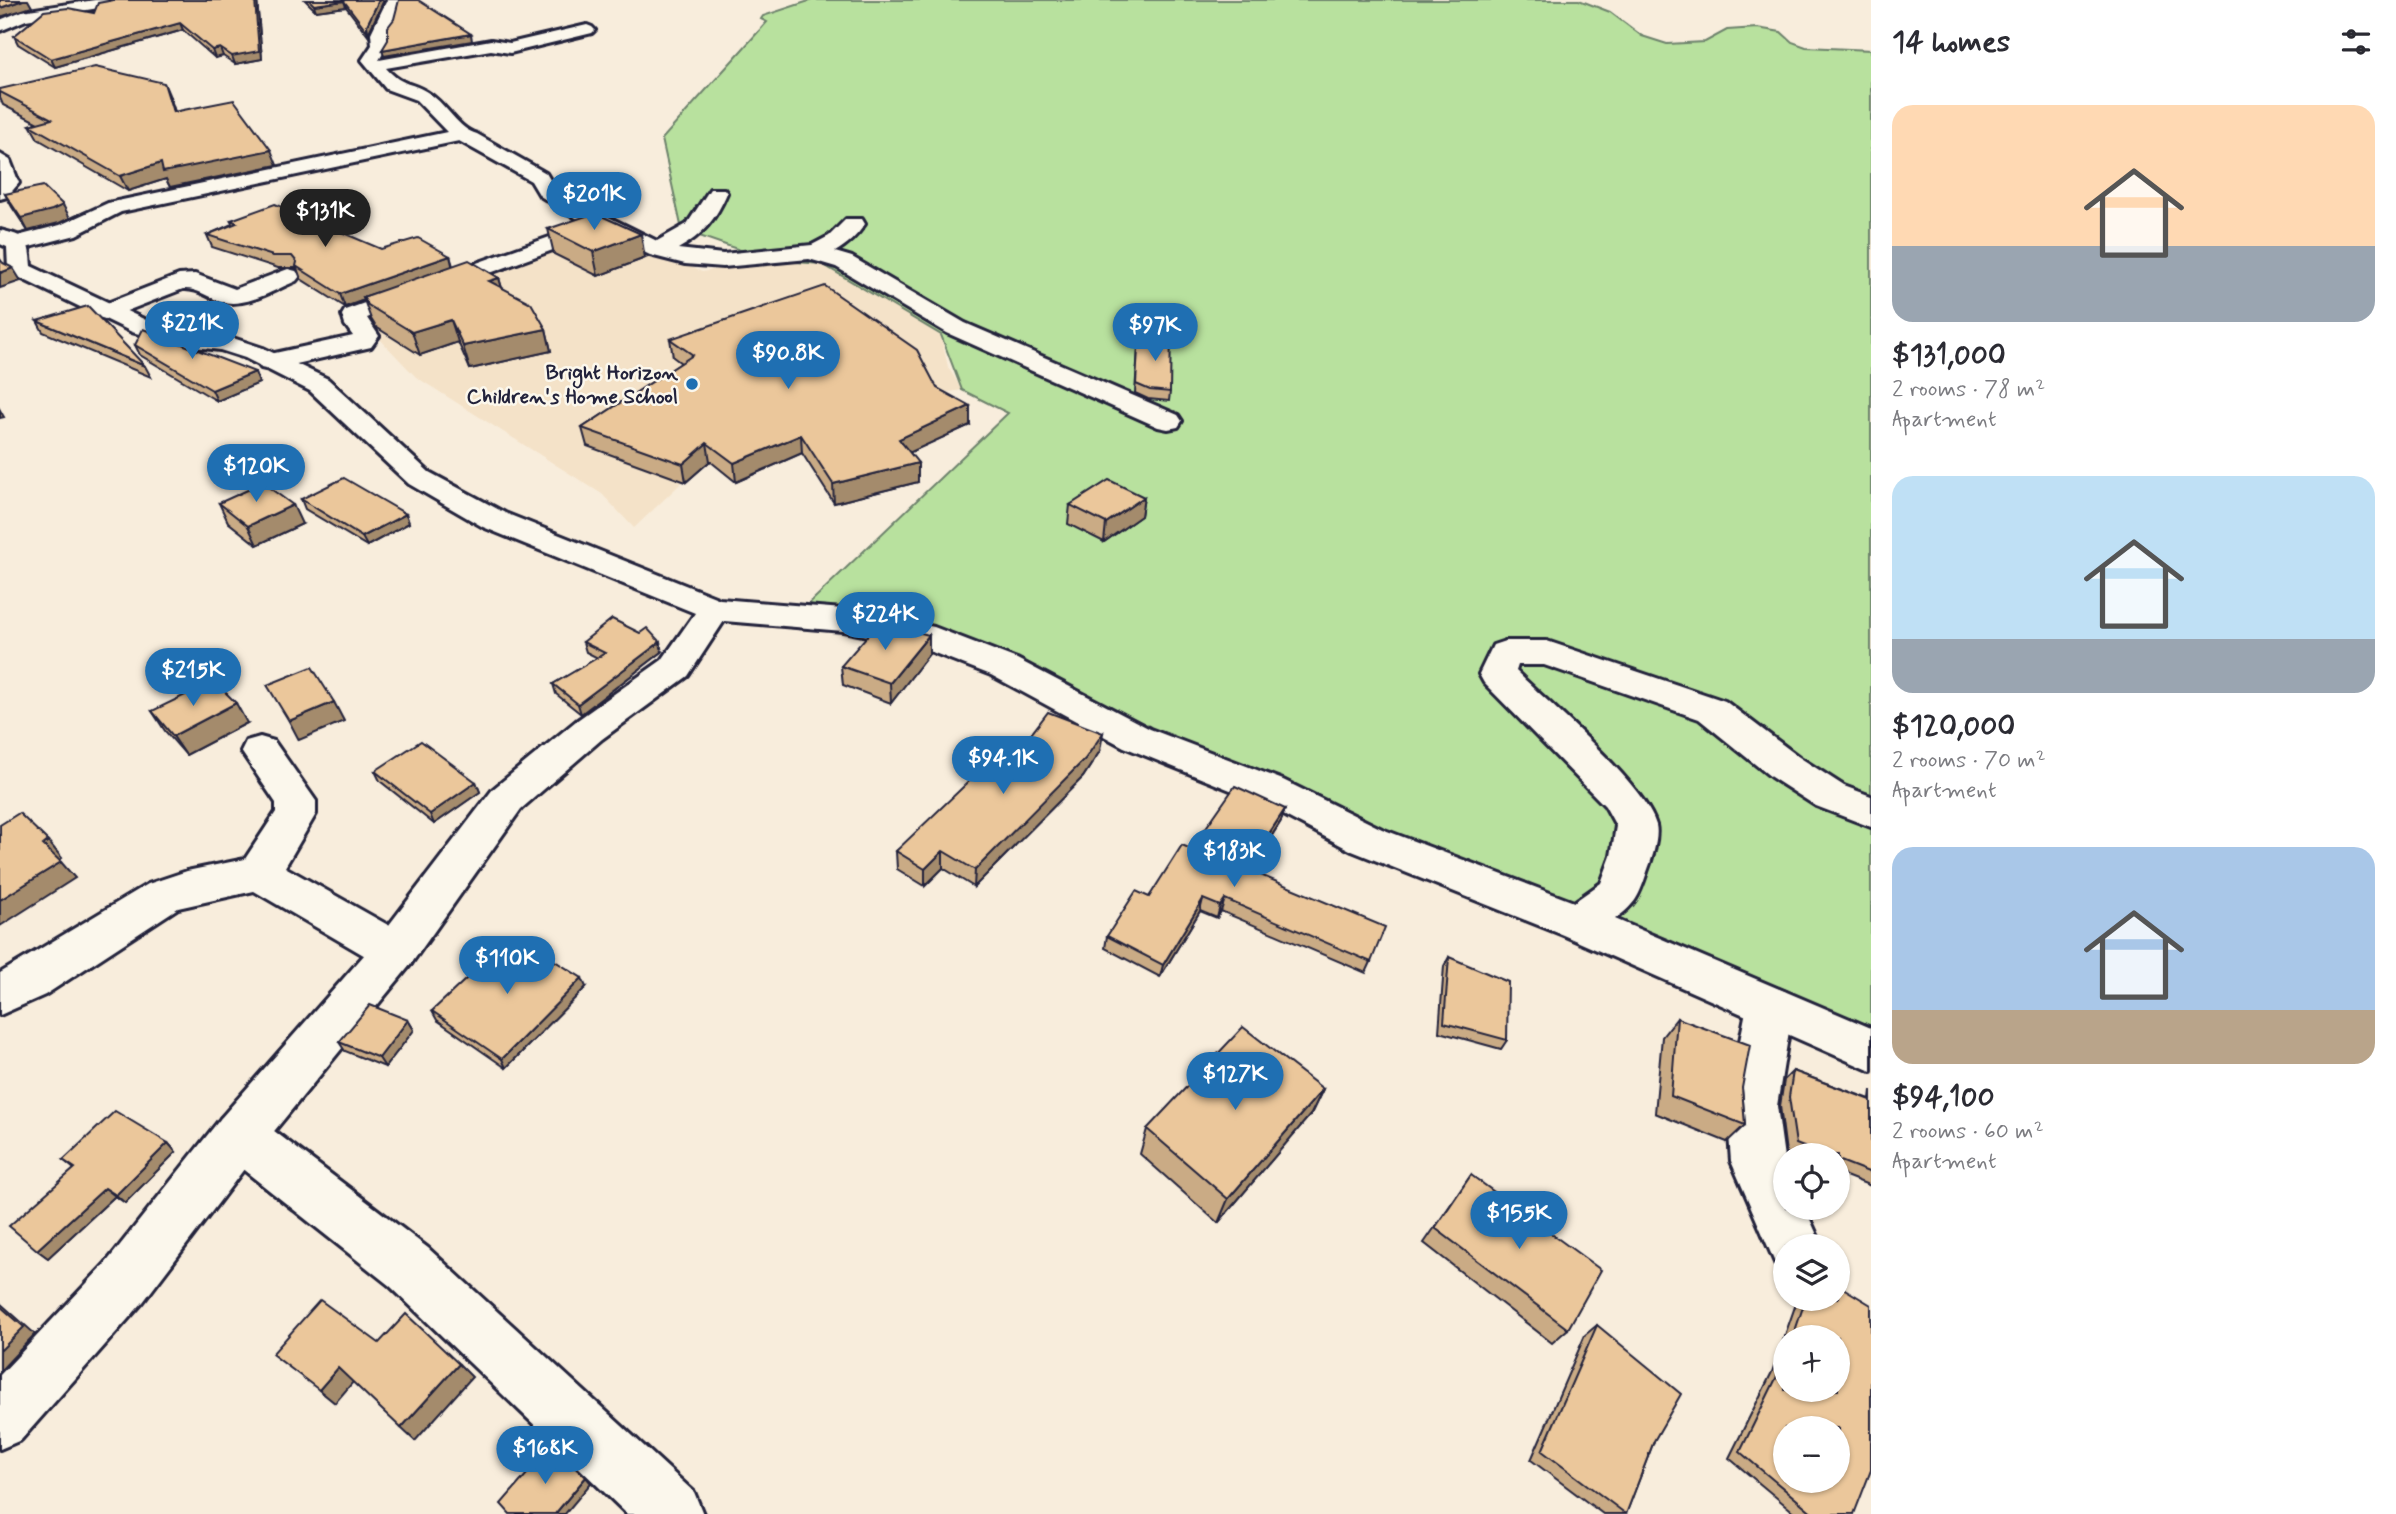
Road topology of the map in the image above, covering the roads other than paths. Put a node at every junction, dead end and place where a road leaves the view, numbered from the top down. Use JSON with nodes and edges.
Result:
{"nodes":[{"id":1,"x":123,"y":0,"type":"edge"},
{"id":2,"x":394,"y":0,"type":"edge"},
{"id":3,"x":0,"y":26,"type":"edge"},
{"id":4,"x":587,"y":30,"type":"dead end"},
{"id":5,"x":376,"y":65,"type":"junction"},
{"id":6,"x":459,"y":135,"type":"junction"},
{"id":7,"x":0,"y":160,"type":"edge"},
{"id":8,"x":0,"y":193,"type":"edge"},
{"id":9,"x":717,"y":193,"type":"dead end"},
{"id":10,"x":607,"y":224,"type":"junction"},
{"id":11,"x":854,"y":224,"type":"dead end"},
{"id":12,"x":9,"y":240,"type":"edge"},
{"id":13,"x":658,"y":250,"type":"junction"},
{"id":14,"x":810,"y":253,"type":"junction"},
{"id":15,"x":288,"y":276,"type":"dead end"},
{"id":16,"x":106,"y":312,"type":"junction"},
{"id":17,"x":270,"y":362,"type":"junction"},
{"id":18,"x":1168,"y":421,"type":"dead end"},
{"id":19,"x":715,"y":609,"type":"junction"},
{"id":20,"x":260,"y":751,"type":"dead end"},
{"id":21,"x":1871,"y":812,"type":"edge"},
{"id":22,"x":259,"y":873,"type":"junction"},
{"id":23,"x":1577,"y":922,"type":"junction"},
{"id":24,"x":395,"y":951,"type":"junction"},
{"id":25,"x":0,"y":995,"type":"edge"},
{"id":26,"x":1770,"y":1006,"type":"junction"},
{"id":27,"x":1871,"y":1050,"type":"edge"},
{"id":28,"x":239,"y":1135,"type":"junction"},
{"id":29,"x":1790,"y":1234,"type":"edge"},
{"id":30,"x":0,"y":1419,"type":"edge"},
{"id":31,"x":672,"y":1514,"type":"edge"}],
"edges":[{"from":1,"to":3,"type":"street"},
{"from":2,"to":5,"type":"street"},
{"from":4,"to":5,"type":"street"},
{"from":5,"to":6,"type":"street"},
{"from":6,"to":10,"type":"street"},
{"from":6,"to":12,"type":"street"},
{"from":7,"to":8,"type":"street"},
{"from":9,"to":13,"type":"street"},
{"from":10,"to":13,"type":"street"},
{"from":10,"to":17,"type":"street"},
{"from":11,"to":14,"type":"street"},
{"from":12,"to":16,"type":"street"},
{"from":13,"to":14,"type":"street"},
{"from":14,"to":18,"type":"street"},
{"from":15,"to":16,"type":"street"},
{"from":16,"to":17,"type":"street"},
{"from":17,"to":19,"type":"street"},
{"from":19,"to":23,"type":"street"},
{"from":19,"to":24,"type":"street"},
{"from":20,"to":22,"type":"street"},
{"from":21,"to":23,"type":"street"},
{"from":22,"to":24,"type":"street"},
{"from":22,"to":25,"type":"street"},
{"from":23,"to":26,"type":"street"},
{"from":24,"to":28,"type":"street"},
{"from":26,"to":27,"type":"street"},
{"from":26,"to":29,"type":"street"},
{"from":28,"to":30,"type":"street"},
{"from":28,"to":31,"type":"street"}]}
